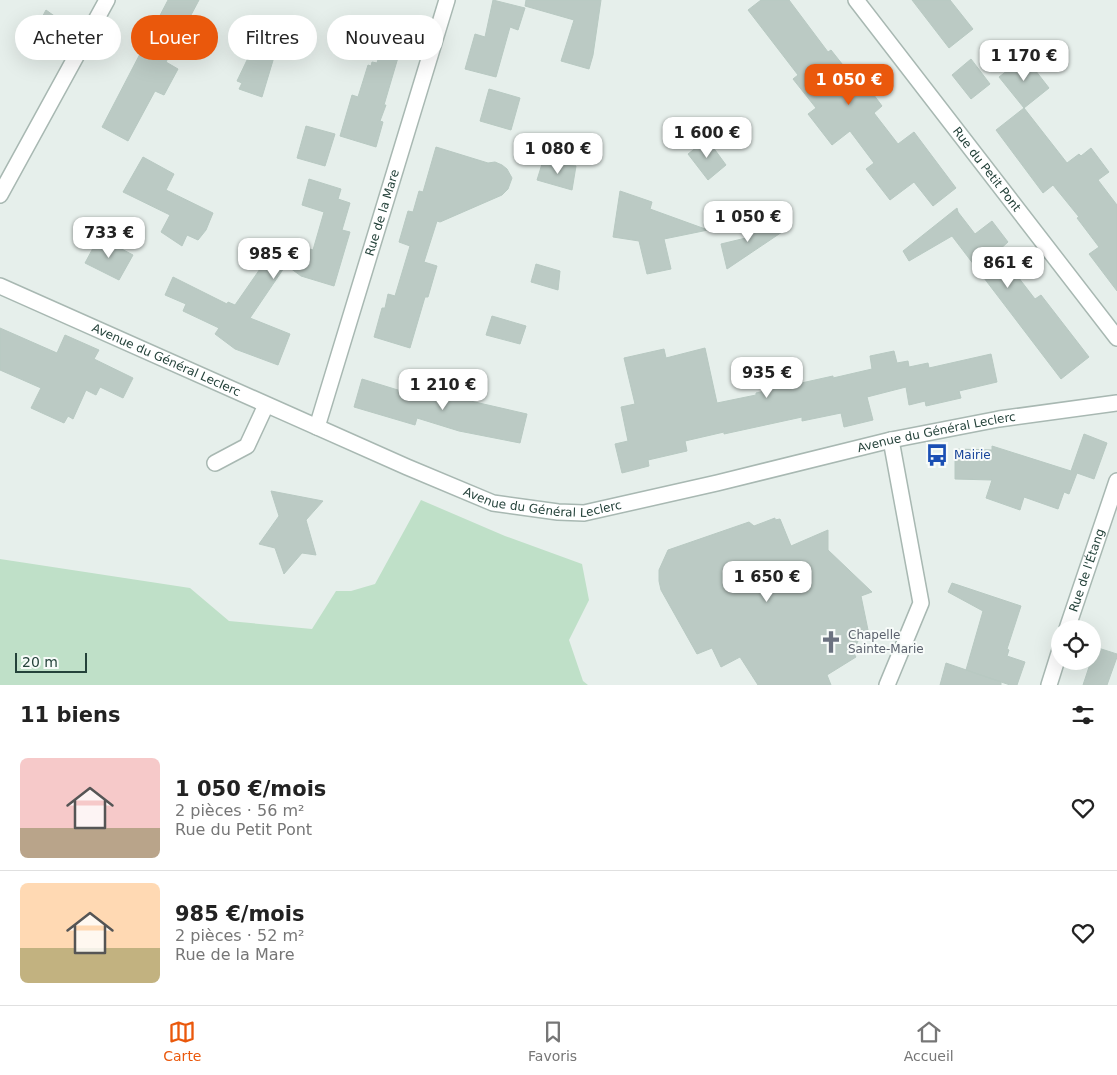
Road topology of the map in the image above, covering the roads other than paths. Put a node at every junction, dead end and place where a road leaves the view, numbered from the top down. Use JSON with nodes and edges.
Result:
{"nodes":[{"id":1,"x":107,"y":0,"type":"edge"},
{"id":2,"x":447,"y":0,"type":"edge"},
{"id":3,"x":856,"y":0,"type":"edge"},
{"id":4,"x":0,"y":195,"type":"edge"},
{"id":5,"x":0,"y":286,"type":"edge"},
{"id":6,"x":1117,"y":338,"type":"edge"},
{"id":7,"x":1117,"y":403,"type":"edge"},
{"id":8,"x":266,"y":405,"type":"junction"},
{"id":9,"x":317,"y":427,"type":"junction"},
{"id":10,"x":891,"y":440,"type":"junction"},
{"id":11,"x":215,"y":463,"type":"dead end"},
{"id":12,"x":1117,"y":482,"type":"edge"},
{"id":13,"x":1070,"y":620,"type":"edge"},
{"id":14,"x":1054,"y":670,"type":"edge"},
{"id":15,"x":887,"y":685,"type":"edge"},
{"id":16,"x":1049,"y":685,"type":"edge"}],
"edges":[{"from":1,"to":4,"type":"street"},
{"from":2,"to":9,"type":"street","name":"Rue de la Mare"},
{"from":3,"to":6,"type":"street","name":"Rue du Petit Pont"},
{"from":5,"to":8,"type":"street","name":"Avenue du Général Leclerc"},
{"from":7,"to":10,"type":"street","name":"Avenue du Général Leclerc"},
{"from":8,"to":9,"type":"street","name":"Avenue du Général Leclerc"},
{"from":8,"to":11,"type":"street"},
{"from":9,"to":10,"type":"street","name":"Avenue du Général Leclerc"},
{"from":10,"to":15,"type":"street"},
{"from":12,"to":13,"type":"street","name":"Rue de l'Étang"},
{"from":14,"to":16,"type":"street"}]}
